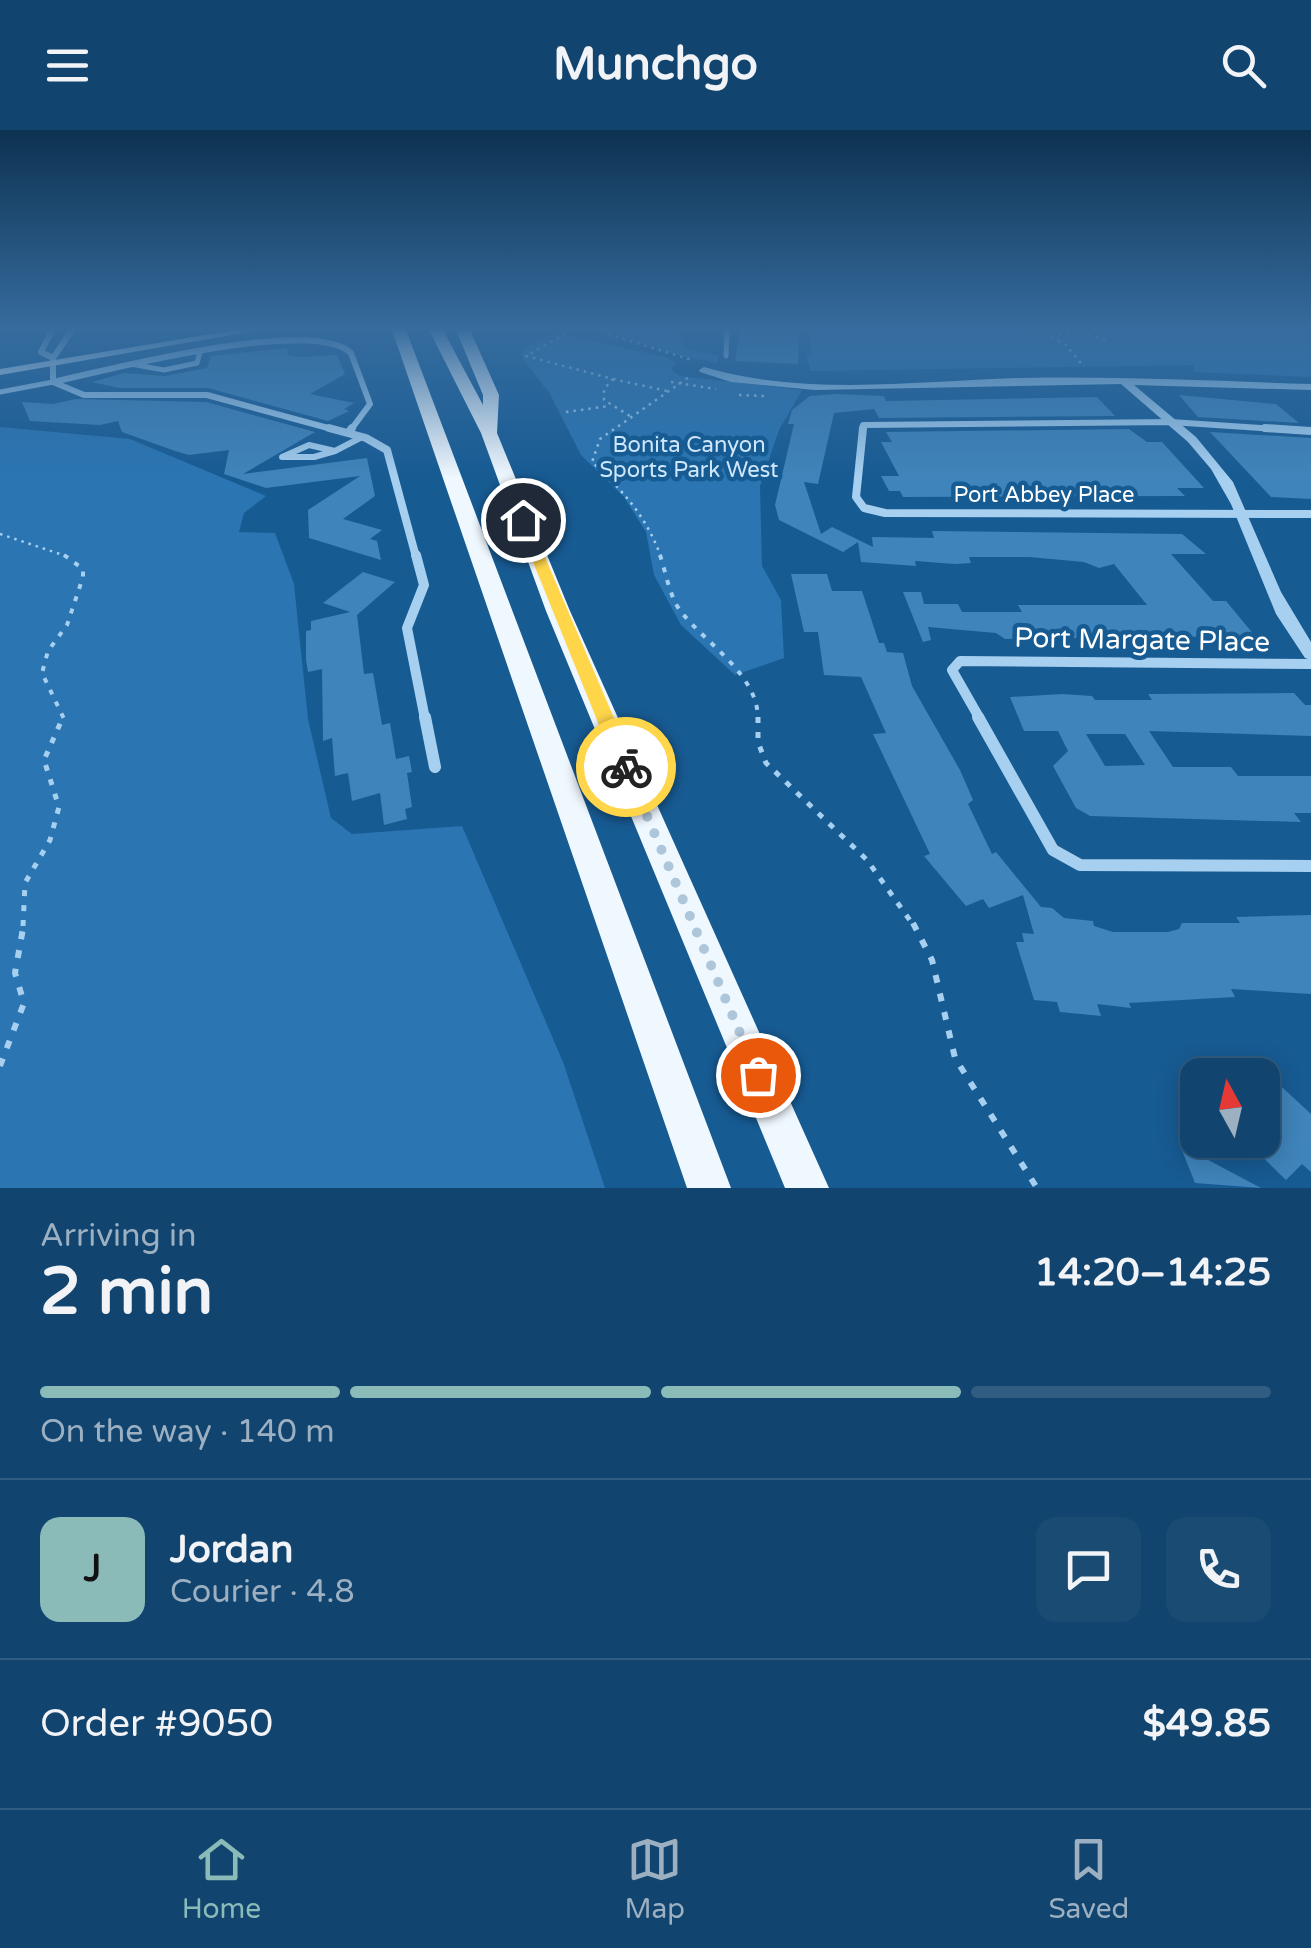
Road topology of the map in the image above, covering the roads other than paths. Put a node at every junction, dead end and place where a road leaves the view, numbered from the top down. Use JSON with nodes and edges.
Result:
{"nodes":[{"id":1,"x":64,"y":379,"type":"edge"},
{"id":2,"x":363,"y":379,"type":"edge"},
{"id":3,"x":417,"y":379,"type":"edge"},
{"id":4,"x":461,"y":379,"type":"edge"},
{"id":5,"x":484,"y":379,"type":"edge"},
{"id":6,"x":747,"y":379,"type":"edge"},
{"id":7,"x":1006,"y":379,"type":"edge"},
{"id":8,"x":1121,"y":379,"type":"edge"},
{"id":9,"x":1164,"y":379,"type":"edge"},
{"id":10,"x":52,"y":382,"type":"junction"},
{"id":11,"x":1311,"y":387,"type":"edge"},
{"id":12,"x":0,"y":392,"type":"edge"},
{"id":13,"x":1170,"y":422,"type":"junction"},
{"id":14,"x":1311,"y":431,"type":"edge"},
{"id":15,"x":489,"y":433,"type":"junction"},
{"id":16,"x":348,"y":434,"type":"junction"},
{"id":17,"x":362,"y":437,"type":"junction"},
{"id":18,"x":336,"y":451,"type":"junction"},
{"id":19,"x":1240,"y":512,"type":"junction"},
{"id":20,"x":1311,"y":514,"type":"edge"},
{"id":21,"x":1311,"y":654,"type":"edge"},
{"id":22,"x":1311,"y":664,"type":"edge"},
{"id":23,"x":435,"y":767,"type":"dead end"},
{"id":24,"x":1311,"y":866,"type":"edge"},
{"id":25,"x":709,"y":1188,"type":"edge"},
{"id":26,"x":807,"y":1188,"type":"edge"}],
"edges":[{"from":1,"to":10,"type":"street"},
{"from":2,"to":16,"type":"street"},
{"from":3,"to":25,"type":"main road"},
{"from":4,"to":15,"type":"main road"},
{"from":5,"to":15,"type":"main road"},
{"from":6,"to":7,"type":"street"},
{"from":8,"to":13,"type":"street"},
{"from":9,"to":11,"type":"street"},
{"from":10,"to":12,"type":"lane"},
{"from":10,"to":16,"type":"street"},
{"from":13,"to":14,"type":"street"},
{"from":13,"to":19,"type":"street"},
{"from":13,"to":19,"type":"street","name":"Port Abbey Place"},
{"from":15,"to":26,"type":"main road"},
{"from":16,"to":17,"type":"street"},
{"from":17,"to":18,"type":"lane"},
{"from":17,"to":23,"type":"street"},
{"from":18,"to":18,"type":"lane"},
{"from":19,"to":20,"type":"street","name":"Port Abbey Place"},
{"from":19,"to":21,"type":"street"},
{"from":22,"to":24,"type":"street","name":"Port Margate Place"}]}
